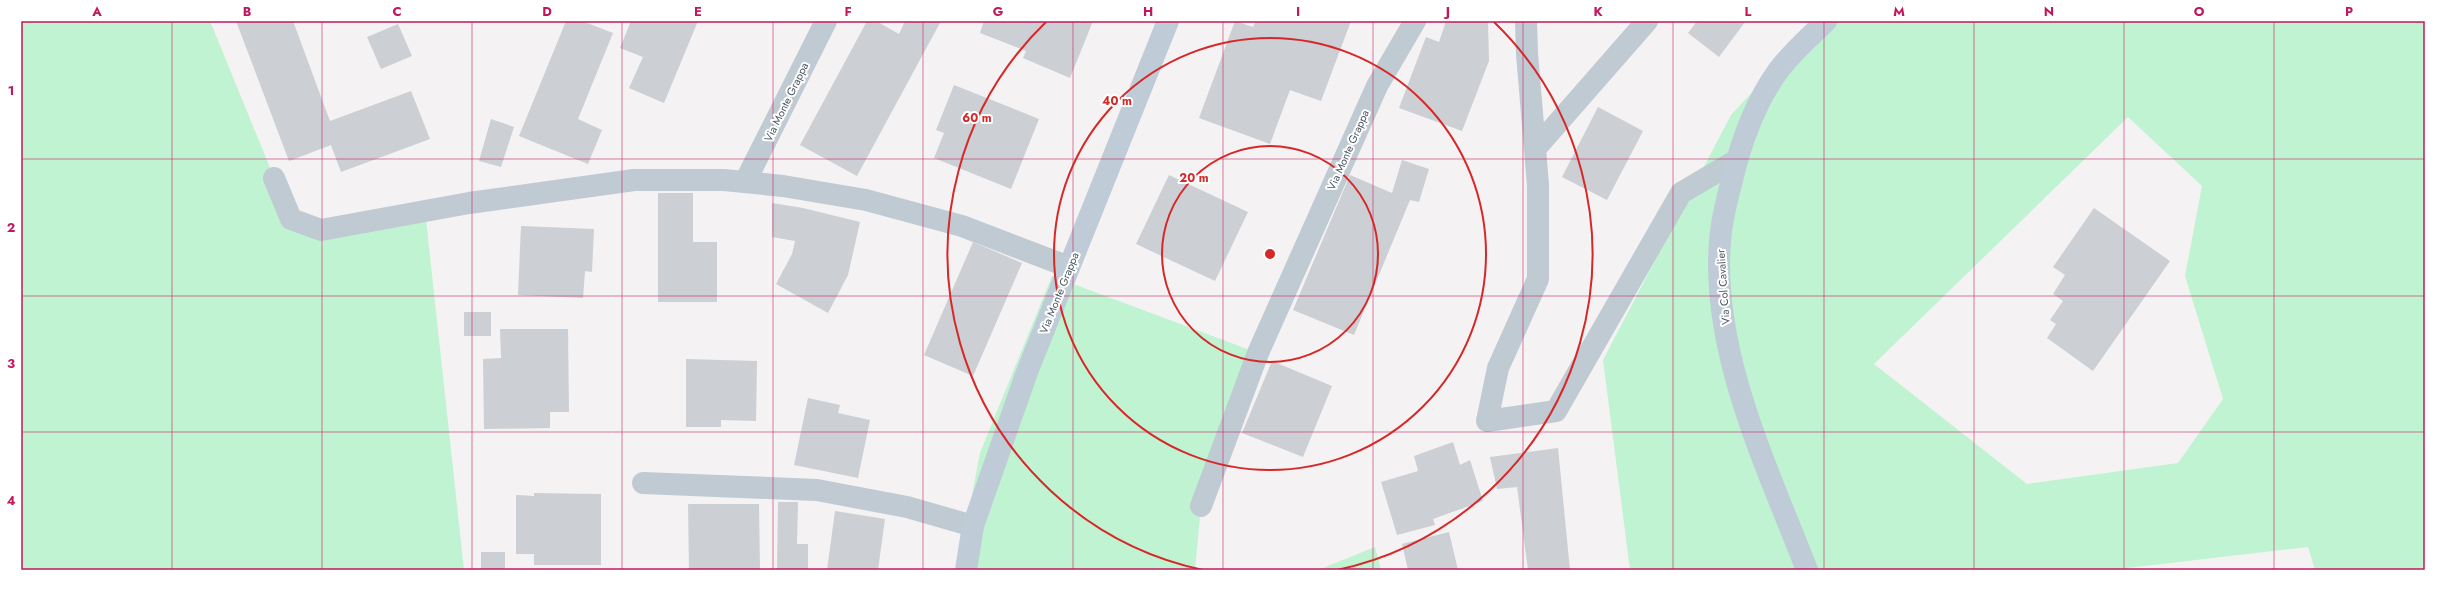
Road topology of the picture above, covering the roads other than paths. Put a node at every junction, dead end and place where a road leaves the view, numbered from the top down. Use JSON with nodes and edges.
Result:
{"nodes":[{"id":1,"x":826,"y":21,"type":"edge"},
{"id":2,"x":1168,"y":21,"type":"edge"},
{"id":3,"x":1416,"y":21,"type":"edge"},
{"id":4,"x":1526,"y":21,"type":"edge"},
{"id":5,"x":1647,"y":21,"type":"edge"},
{"id":6,"x":1826,"y":21,"type":"edge"},
{"id":7,"x":1535,"y":149,"type":"junction"},
{"id":8,"x":1737,"y":160,"type":"junction"},
{"id":9,"x":274,"y":178,"type":"dead end"},
{"id":10,"x":745,"y":182,"type":"junction"},
{"id":11,"x":1069,"y":267,"type":"junction"},
{"id":12,"x":644,"y":483,"type":"dead end"},
{"id":13,"x":1201,"y":506,"type":"dead end"},
{"id":14,"x":973,"y":526,"type":"junction"},
{"id":15,"x":966,"y":570,"type":"edge"},
{"id":16,"x":1807,"y":570,"type":"edge"}],
"edges":[{"from":1,"to":10,"type":"street","name":"Via Monte Grappa"},
{"from":2,"to":11,"type":"main road","name":"Via Monte Grappa"},
{"from":3,"to":13,"type":"street","name":"Via Monte Grappa"},
{"from":4,"to":7,"type":"street"},
{"from":5,"to":7,"type":"street"},
{"from":6,"to":8,"type":"main road","name":"Via Col Cavalier"},
{"from":7,"to":8,"type":"street"},
{"from":8,"to":16,"type":"main road","name":"Via Col Cavalier"},
{"from":9,"to":10,"type":"street"},
{"from":10,"to":11,"type":"street"},
{"from":11,"to":14,"type":"main road","name":"Via Monte Grappa"},
{"from":12,"to":14,"type":"street"},
{"from":14,"to":15,"type":"main road","name":"Via Monte Grappa"}]}
